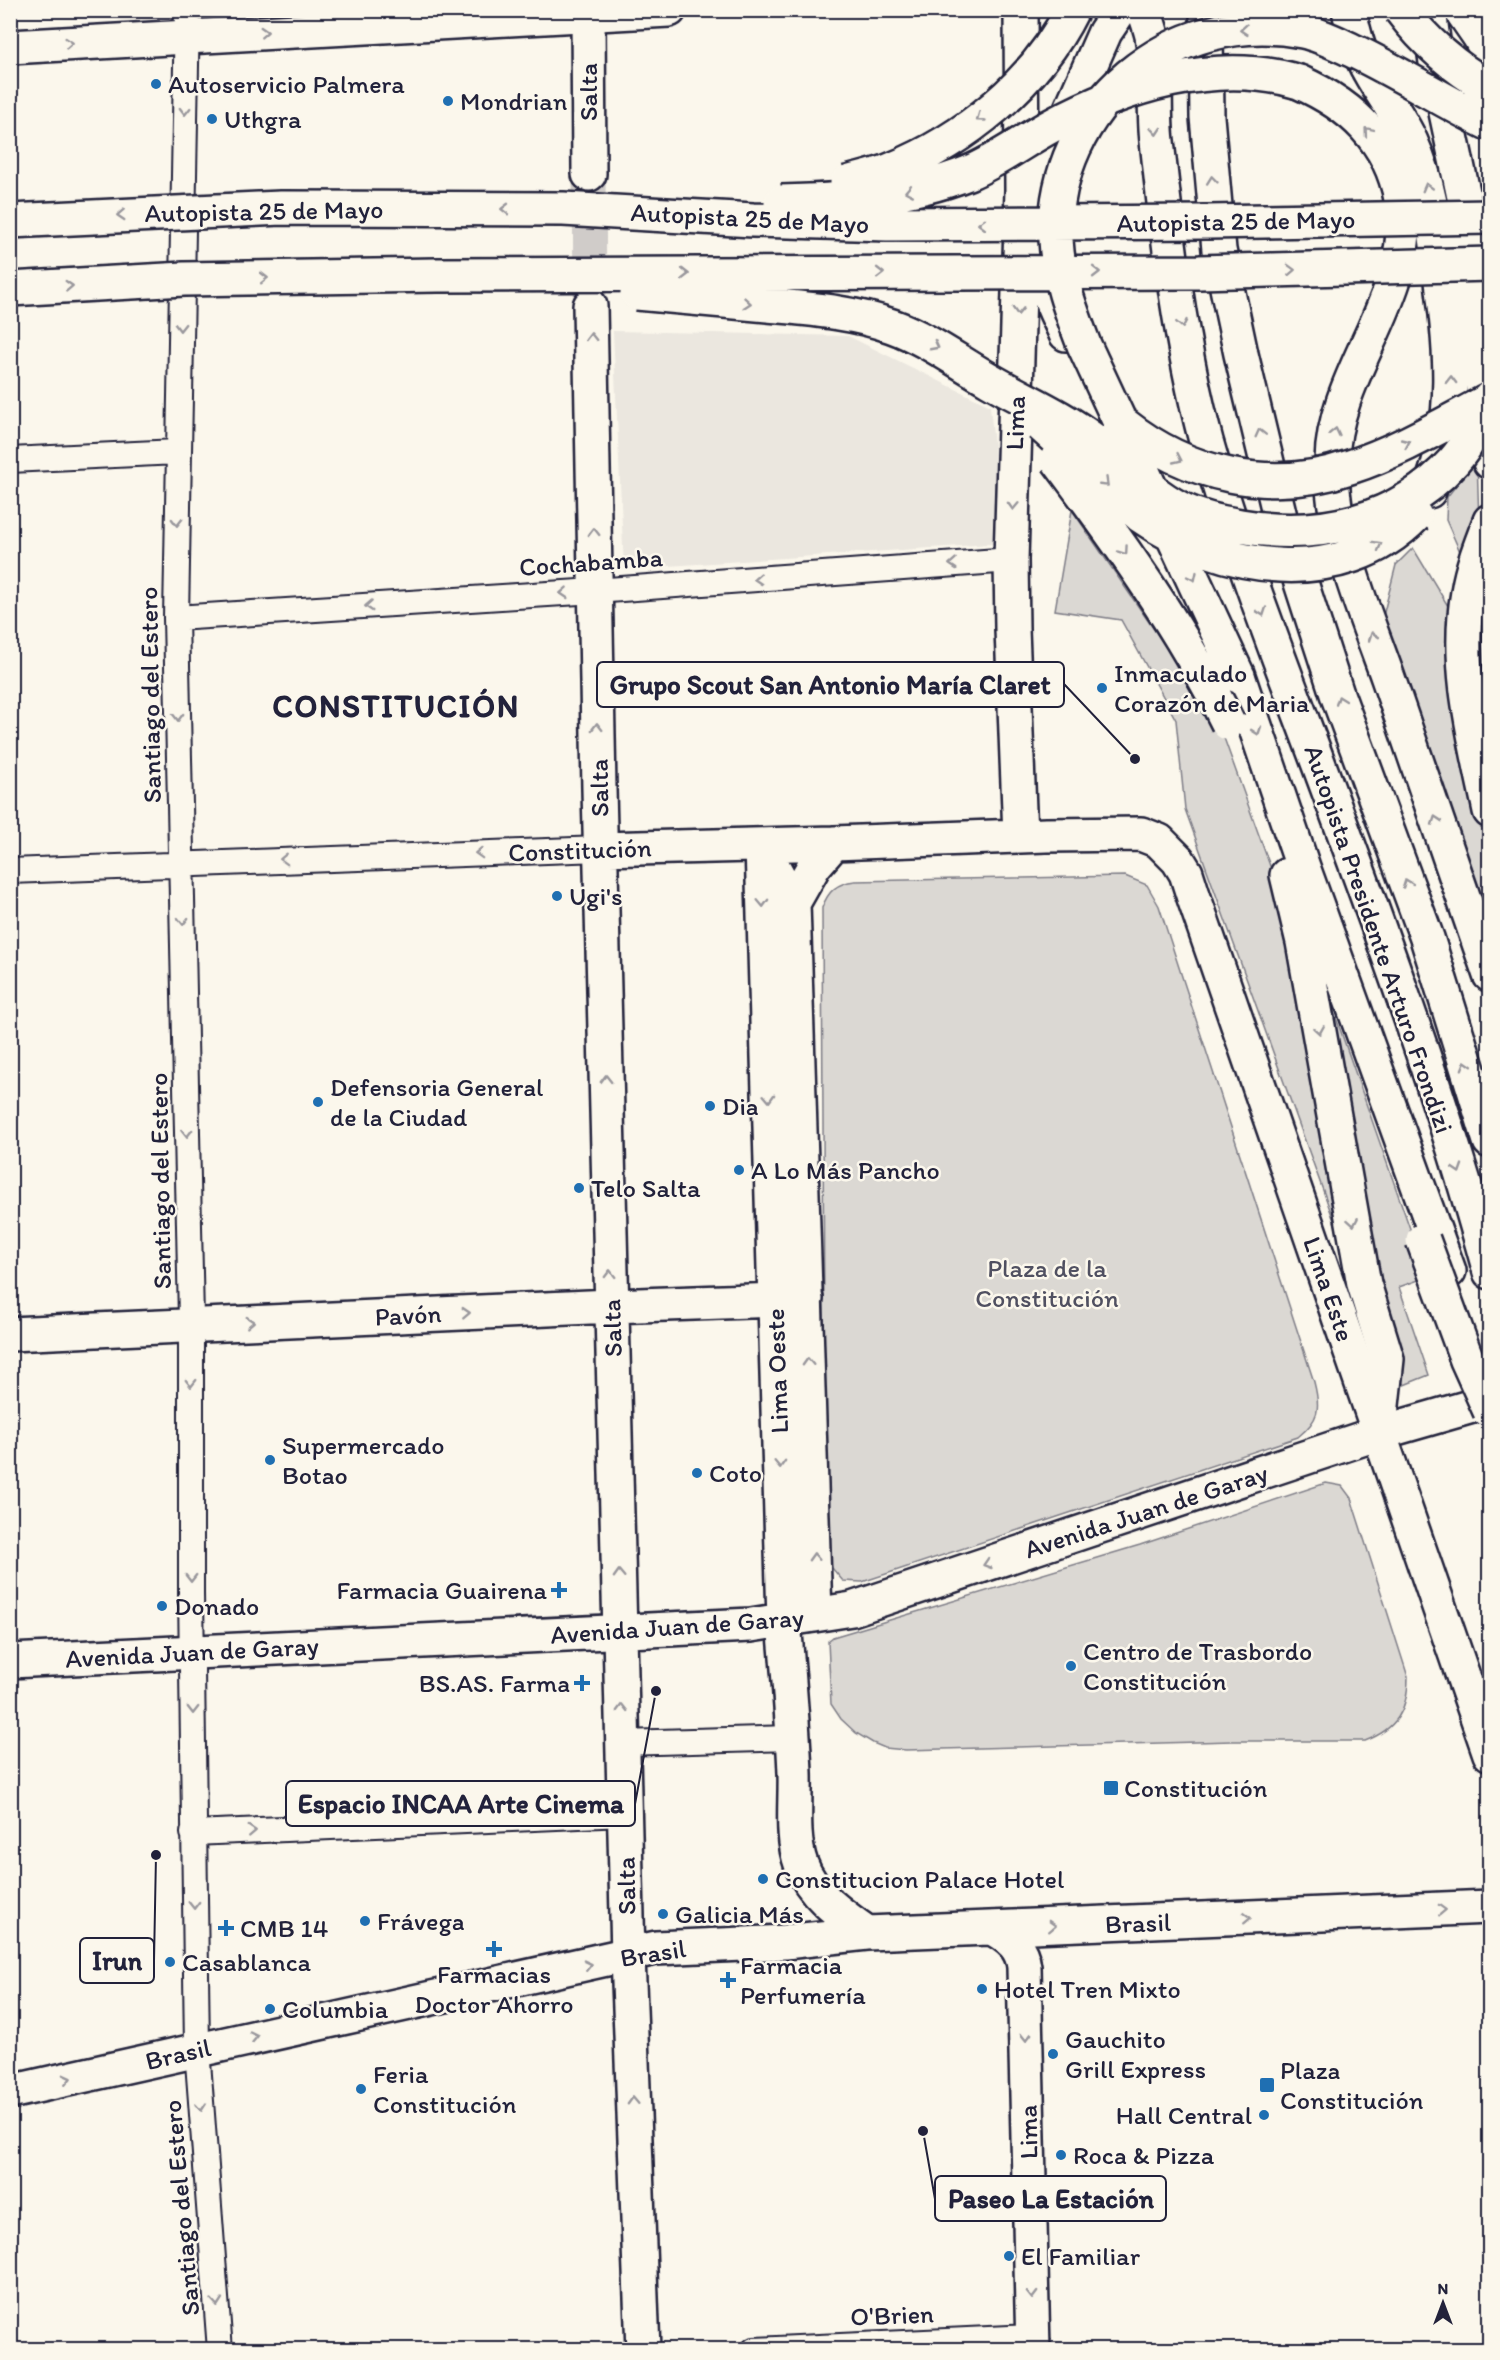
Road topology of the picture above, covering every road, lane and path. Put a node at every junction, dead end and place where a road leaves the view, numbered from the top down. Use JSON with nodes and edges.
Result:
{"nodes":[{"id":1,"x":669,"y":10,"type":"edge"},
{"id":2,"x":1021,"y":10,"type":"edge"},
{"id":3,"x":1072,"y":10,"type":"edge"},
{"id":4,"x":1120,"y":10,"type":"edge"},
{"id":5,"x":1144,"y":10,"type":"edge"},
{"id":6,"x":1208,"y":10,"type":"edge"},
{"id":7,"x":1349,"y":10,"type":"edge"},
{"id":8,"x":1401,"y":10,"type":"edge"},
{"id":9,"x":1430,"y":10,"type":"edge"},
{"id":10,"x":1461,"y":10,"type":"edge"},
{"id":11,"x":588,"y":12,"type":"edge"},
{"id":12,"x":187,"y":23,"type":"edge"},
{"id":13,"x":10,"y":47,"type":"edge"},
{"id":14,"x":1490,"y":56,"type":"edge"},
{"id":15,"x":1490,"y":88,"type":"edge"},
{"id":16,"x":1490,"y":124,"type":"edge"},
{"id":17,"x":1058,"y":138,"type":"junction"},
{"id":18,"x":589,"y":174,"type":"tunnel mouth"},
{"id":19,"x":1022,"y":190,"type":"junction"},
{"id":20,"x":754,"y":202,"type":"junction"},
{"id":21,"x":563,"y":209,"type":"junction"},
{"id":22,"x":1490,"y":217,"type":"edge"},
{"id":23,"x":10,"y":221,"type":"edge"},
{"id":24,"x":1490,"y":264,"type":"edge"},
{"id":25,"x":438,"y":274,"type":"junction"},
{"id":26,"x":10,"y":289,"type":"edge"},
{"id":27,"x":590,"y":306,"type":"tunnel mouth"},
{"id":28,"x":989,"y":379,"type":"junction"},
{"id":29,"x":1490,"y":399,"type":"edge"},
{"id":30,"x":1015,"y":402,"type":"junction"},
{"id":31,"x":177,"y":452,"type":"junction"},
{"id":32,"x":10,"y":460,"type":"edge"},
{"id":33,"x":1490,"y":462,"type":"edge"},
{"id":34,"x":1490,"y":521,"type":"edge"},
{"id":35,"x":1011,"y":560,"type":"junction"},
{"id":36,"x":595,"y":591,"type":"junction"},
{"id":37,"x":176,"y":618,"type":"junction"},
{"id":38,"x":1490,"y":811,"type":"edge"},
{"id":39,"x":1020,"y":836,"type":"junction"},
{"id":40,"x":1150,"y":837,"type":"joint"},
{"id":41,"x":834,"y":843,"type":"junction"},
{"id":42,"x":762,"y":845,"type":"junction"},
{"id":43,"x":600,"y":849,"type":"junction"},
{"id":44,"x":181,"y":863,"type":"junction"},
{"id":45,"x":1286,"y":870,"type":"junction"},
{"id":46,"x":10,"y":871,"type":"edge"},
{"id":47,"x":793,"y":903,"type":"junction"},
{"id":48,"x":1490,"y":975,"type":"edge"},
{"id":49,"x":1490,"y":1141,"type":"edge"},
{"id":50,"x":1429,"y":1236,"type":"junction"},
{"id":51,"x":1490,"y":1272,"type":"edge"},
{"id":52,"x":790,"y":1300,"type":"junction"},
{"id":53,"x":611,"y":1306,"type":"junction"},
{"id":54,"x":191,"y":1325,"type":"junction"},
{"id":55,"x":10,"y":1334,"type":"edge"},
{"id":56,"x":1490,"y":1395,"type":"edge"},
{"id":57,"x":1490,"y":1401,"type":"edge"},
{"id":58,"x":1490,"y":1411,"type":"edge"},
{"id":59,"x":1379,"y":1433,"type":"junction"},
{"id":60,"x":800,"y":1618,"type":"junction"},
{"id":61,"x":620,"y":1632,"type":"junction"},
{"id":62,"x":192,"y":1652,"type":"junction"},
{"id":63,"x":10,"y":1661,"type":"edge"},
{"id":64,"x":793,"y":1738,"type":"junction"},
{"id":65,"x":622,"y":1743,"type":"junction"},
{"id":66,"x":1490,"y":1754,"type":"edge"},
{"id":67,"x":624,"y":1814,"type":"junction"},
{"id":68,"x":193,"y":1833,"type":"junction"},
{"id":69,"x":1490,"y":1907,"type":"edge"},
{"id":70,"x":994,"y":1929,"type":"junction"},
{"id":71,"x":867,"y":1934,"type":"junction"},
{"id":72,"x":628,"y":1956,"type":"junction"},
{"id":73,"x":197,"y":2049,"type":"junction"},
{"id":74,"x":10,"y":2092,"type":"edge"},
{"id":75,"x":1033,"y":2343,"type":"edge"},
{"id":76,"x":220,"y":2349,"type":"edge"},
{"id":77,"x":642,"y":2349,"type":"edge"},
{"id":78,"x":754,"y":2349,"type":"edge"}],
"edges":[{"from":1,"to":11,"type":"main road"},
{"from":2,"to":19,"type":"main road","name":"Lima"},
{"from":3,"to":20,"type":"main road","one_way":true,"bridge":true},
{"from":4,"to":17,"type":"main road"},
{"from":5,"to":51,"type":"main road","name":"Autopista Presidente Arturo Frondizi","one_way":true},
{"from":49,"to":6,"type":"main road","name":"Autopista Presidente Arturo Frondizi","one_way":true},
{"from":30,"to":7,"type":"main road","one_way":true,"bridge":true},
{"from":8,"to":15,"type":"main road","bridge":true},
{"from":9,"to":33,"type":"main road"},
{"from":10,"to":14,"type":"main road"},
{"from":12,"to":11,"type":"main road","one_way":true},
{"from":11,"to":18,"type":"main road","name":"Salta"},
{"from":13,"to":12,"type":"main road","one_way":true},
{"from":12,"to":31,"type":"street","name":"Santiago del Estero","one_way":true},
{"from":16,"to":50,"type":"main road","one_way":true,"bridge":true},
{"from":17,"to":19,"type":"main road"},
{"from":17,"to":29,"type":"main road","one_way":true,"bridge":true},
{"from":19,"to":35,"type":"main road","name":"Lima","one_way":true},
{"from":20,"to":21,"type":"main road","bridge":true},
{"from":48,"to":20,"type":"main road","one_way":true,"bridge":true},
{"from":22,"to":21,"type":"main road","name":"Autopista 25 de Mayo","one_way":true,"bridge":true},
{"from":21,"to":23,"type":"main road","name":"Autopista 25 de Mayo","one_way":true,"bridge":true},
{"from":25,"to":24,"type":"main road","name":"Autopista 25 de Mayo","one_way":true,"bridge":true},
{"from":26,"to":25,"type":"main road","name":"Autopista 25 de Mayo","one_way":true,"bridge":true},
{"from":25,"to":28,"type":"main road","one_way":true,"bridge":true},
{"from":36,"to":27,"type":"main road","name":"Salta","one_way":true},
{"from":28,"to":29,"type":"main road","bridge":true},
{"from":28,"to":30,"type":"main road","bridge":true},
{"from":30,"to":45,"type":"main road","one_way":true,"bridge":true},
{"from":31,"to":32,"type":"street"},
{"from":31,"to":37,"type":"street","name":"Santiago del Estero","one_way":true},
{"from":34,"to":38,"type":"main road"},
{"from":35,"to":36,"type":"street","name":"Cochabamba","one_way":true},
{"from":35,"to":39,"type":"main road","name":"Lima"},
{"from":36,"to":37,"type":"street","name":"Cochabamba","one_way":true},
{"from":43,"to":36,"type":"main road","name":"Salta","one_way":true},
{"from":37,"to":44,"type":"street","name":"Santiago del Estero","one_way":true},
{"from":39,"to":40,"type":"main road","name":"Constitución"},
{"from":39,"to":41,"type":"main road","name":"Constitución"},
{"from":40,"to":59,"type":"main road","name":"Lima Este"},
{"from":41,"to":42,"type":"main road","name":"Constitución"},
{"from":41,"to":47,"type":"main road"},
{"from":42,"to":43,"type":"main road","name":"Constitución"},
{"from":42,"to":47,"type":"main road","name":"Lima Oeste"},
{"from":42,"to":52,"type":"main road","name":"Lima Oeste","one_way":true},
{"from":43,"to":44,"type":"street","name":"Constitución","one_way":true},
{"from":53,"to":43,"type":"main road","name":"Salta","one_way":true},
{"from":44,"to":46,"type":"street","name":"Constitución"},
{"from":44,"to":54,"type":"street","name":"Santiago del Estero","one_way":true},
{"from":45,"to":50,"type":"main road"},
{"from":45,"to":59,"type":"main road","one_way":true},
{"from":47,"to":52,"type":"main road","name":"Lima Oeste"},
{"from":50,"to":56,"type":"main road"},
{"from":50,"to":58,"type":"main road","bridge":true},
{"from":52,"to":53,"type":"main road","name":"Pavón"},
{"from":52,"to":60,"type":"main road","name":"Lima Oeste"},
{"from":54,"to":53,"type":"main road","name":"Pavón","one_way":true},
{"from":61,"to":53,"type":"main road","name":"Salta","one_way":true},
{"from":54,"to":55,"type":"main road","name":"Pavón"},
{"from":54,"to":62,"type":"street","name":"Santiago del Estero","one_way":true},
{"from":57,"to":59,"type":"main road","name":"Avenida Juan de Garay"},
{"from":59,"to":60,"type":"main road","name":"Avenida Juan de Garay","one_way":true},
{"from":59,"to":66,"type":"main road","name":"Lima Este"},
{"from":60,"to":61,"type":"main road","name":"Avenida Juan de Garay"},
{"from":60,"to":64,"type":"main road","name":"Lima Oeste"},
{"from":61,"to":62,"type":"main road","name":"Avenida Juan de Garay"},
{"from":65,"to":61,"type":"main road","name":"Salta","one_way":true},
{"from":62,"to":63,"type":"main road","name":"Avenida Juan de Garay"},
{"from":62,"to":68,"type":"street","name":"Santiago del Estero","one_way":true},
{"from":64,"to":65,"type":"street"},
{"from":64,"to":71,"type":"main road","name":"Lima Oeste"},
{"from":65,"to":67,"type":"main road","name":"Salta"},
{"from":68,"to":67,"type":"street","one_way":true},
{"from":67,"to":72,"type":"main road","name":"Salta"},
{"from":68,"to":73,"type":"street","name":"Santiago del Estero","one_way":true},
{"from":70,"to":69,"type":"main road","name":"Brasil","one_way":true},
{"from":70,"to":71,"type":"main road","name":"Brasil"},
{"from":70,"to":75,"type":"main road","name":"Lima","one_way":true},
{"from":71,"to":72,"type":"main road","name":"Brasil"},
{"from":73,"to":72,"type":"main road","name":"Brasil","one_way":true},
{"from":77,"to":72,"type":"main road","name":"Salta","one_way":true},
{"from":74,"to":73,"type":"main road","name":"Brasil","one_way":true},
{"from":73,"to":76,"type":"street","name":"Santiago del Estero","one_way":true},
{"from":75,"to":78,"type":"street","name":"O'Brien"}]}
